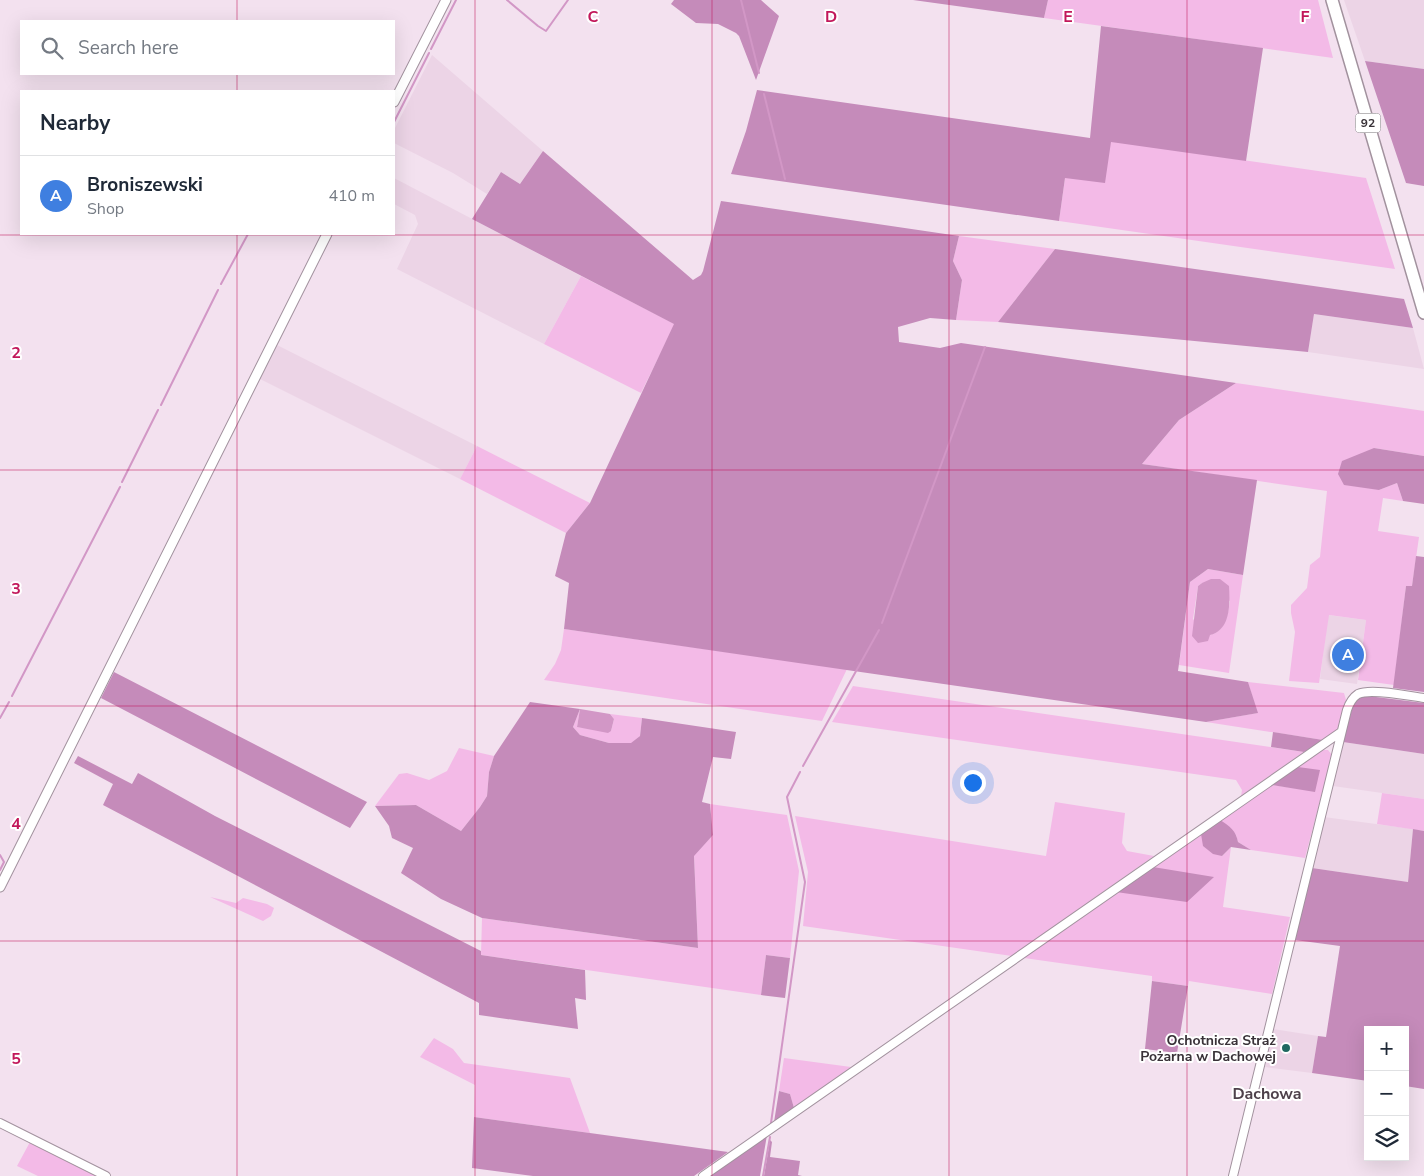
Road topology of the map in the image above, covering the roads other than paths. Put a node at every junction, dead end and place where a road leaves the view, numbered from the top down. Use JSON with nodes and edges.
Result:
{"nodes":[{"id":1,"x":446,"y":0,"type":"edge"},
{"id":2,"x":1332,"y":0,"type":"edge"},
{"id":3,"x":395,"y":100,"type":"edge"},
{"id":4,"x":326,"y":235,"type":"edge"},
{"id":5,"x":1424,"y":313,"type":"edge"},
{"id":6,"x":1424,"y":698,"type":"edge"},
{"id":7,"x":1341,"y":732,"type":"junction"},
{"id":8,"x":0,"y":887,"type":"edge"},
{"id":9,"x":0,"y":1123,"type":"edge"},
{"id":10,"x":106,"y":1176,"type":"edge"},
{"id":11,"x":703,"y":1176,"type":"edge"},
{"id":12,"x":1234,"y":1176,"type":"edge"}],
"edges":[{"from":1,"to":3,"type":"street"},
{"from":2,"to":5,"type":"main road","number":"92"},
{"from":4,"to":8,"type":"street"},
{"from":6,"to":7,"type":"street"},
{"from":7,"to":11,"type":"street"},
{"from":7,"to":12,"type":"street"},
{"from":9,"to":10,"type":"street"}]}
